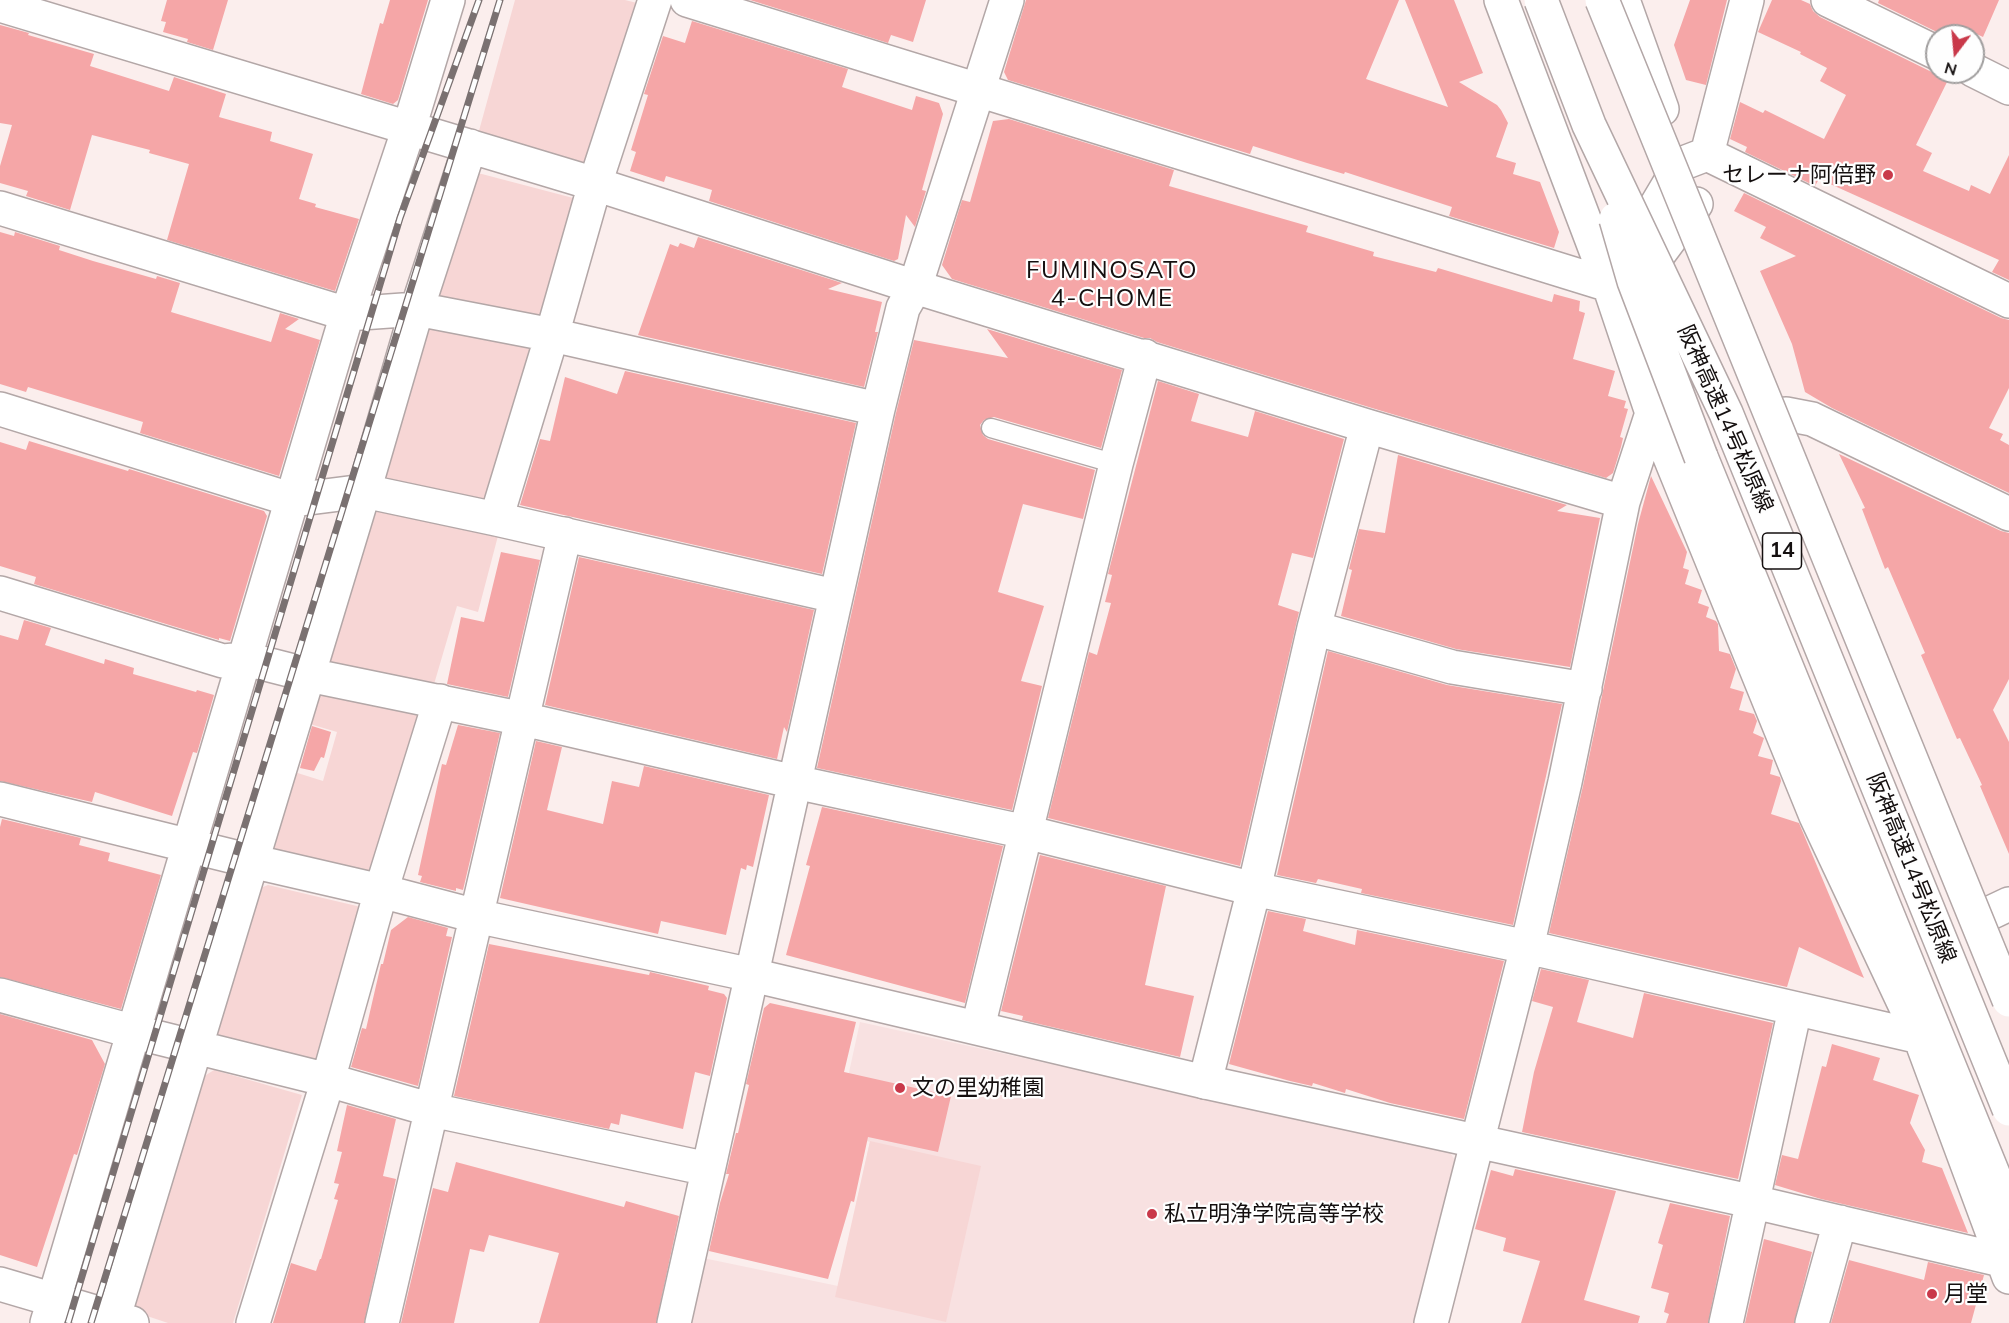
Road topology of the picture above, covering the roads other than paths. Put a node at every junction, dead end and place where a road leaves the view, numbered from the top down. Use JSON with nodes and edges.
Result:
{"nodes":[{"id":1,"x":448,"y":0,"type":"edge"},
{"id":2,"x":655,"y":0,"type":"edge"},
{"id":3,"x":687,"y":0,"type":"edge"},
{"id":4,"x":1007,"y":0,"type":"edge"},
{"id":5,"x":1501,"y":0,"type":"edge"},
{"id":6,"x":1541,"y":0,"type":"edge"},
{"id":7,"x":1602,"y":0,"type":"edge"},
{"id":8,"x":1623,"y":0,"type":"edge"},
{"id":9,"x":1747,"y":0,"type":"edge"},
{"id":10,"x":1828,"y":0,"type":"edge"},
{"id":11,"x":0,"y":5,"type":"edge"},
{"id":12,"x":1925,"y":47,"type":"edge"},
{"id":13,"x":1985,"y":76,"type":"edge"},
{"id":14,"x":2009,"y":88,"type":"edge"},
{"id":15,"x":980,"y":90,"type":"junction"},
{"id":16,"x":1589,"y":125,"type":"junction"},
{"id":17,"x":409,"y":128,"type":"junction"},
{"id":18,"x":470,"y":146,"type":"junction"},
{"id":19,"x":1694,"y":159,"type":"junction"},
{"id":20,"x":595,"y":184,"type":"junction"},
{"id":21,"x":1696,"y":204,"type":"junction"},
{"id":22,"x":0,"y":208,"type":"edge"},
{"id":23,"x":915,"y":287,"type":"junction"},
{"id":24,"x":1613,"y":298,"type":"junction"},
{"id":25,"x":2009,"y":301,"type":"edge"},
{"id":26,"x":417,"y":309,"type":"junction"},
{"id":27,"x":347,"y":314,"type":"junction"},
{"id":28,"x":552,"y":335,"type":"junction"},
{"id":29,"x":1145,"y":357,"type":"junction"},
{"id":30,"x":0,"y":409,"type":"edge"},
{"id":31,"x":878,"y":409,"type":"junction"},
{"id":32,"x":1652,"y":413,"type":"junction"},
{"id":33,"x":1786,"y":414,"type":"junction"},
{"id":34,"x":1367,"y":426,"type":"junction"},
{"id":35,"x":991,"y":428,"type":"dead end"},
{"id":36,"x":1116,"y":464,"type":"junction"},
{"id":37,"x":364,"y":491,"type":"junction"},
{"id":38,"x":293,"y":500,"type":"junction"},
{"id":39,"x":1623,"y":502,"type":"junction"},
{"id":40,"x":2009,"y":514,"type":"edge"},
{"id":41,"x":496,"y":519,"type":"junction"},
{"id":42,"x":565,"y":534,"type":"junction"},
{"id":43,"x":0,"y":593,"type":"edge"},
{"id":44,"x":835,"y":596,"type":"junction"},
{"id":45,"x":1314,"y":628,"type":"junction"},
{"id":46,"x":246,"y":659,"type":"junction"},
{"id":47,"x":309,"y":675,"type":"junction"},
{"id":48,"x":1586,"y":689,"type":"junction"},
{"id":49,"x":440,"y":701,"type":"junction"},
{"id":50,"x":523,"y":719,"type":"junction"},
{"id":51,"x":795,"y":782,"type":"junction"},
{"id":52,"x":0,"y":799,"type":"edge"},
{"id":53,"x":1026,"y":832,"type":"junction"},
{"id":54,"x":190,"y":845,"type":"junction"},
{"id":55,"x":251,"y":861,"type":"junction"},
{"id":56,"x":1254,"y":889,"type":"junction"},
{"id":57,"x":381,"y":891,"type":"junction"},
{"id":58,"x":2000,"y":909,"type":"edge"},
{"id":59,"x":476,"y":916,"type":"junction"},
{"id":60,"x":1527,"y":947,"type":"junction"},
{"id":61,"x":2009,"y":963,"type":"edge"},
{"id":62,"x":752,"y":975,"type":"junction"},
{"id":63,"x":0,"y":995,"type":"edge"},
{"id":64,"x":2009,"y":1000,"type":"edge"},
{"id":65,"x":1795,"y":1009,"type":"junction"},
{"id":66,"x":978,"y":1028,"type":"junction"},
{"id":67,"x":135,"y":1032,"type":"junction"},
{"id":68,"x":1920,"y":1037,"type":"junction"},
{"id":69,"x":196,"y":1047,"type":"junction"},
{"id":70,"x":328,"y":1080,"type":"junction"},
{"id":71,"x":1205,"y":1082,"type":"junction"},
{"id":72,"x":2009,"y":1109,"type":"edge"},
{"id":73,"x":432,"y":1110,"type":"junction"},
{"id":74,"x":1476,"y":1141,"type":"junction"},
{"id":75,"x":708,"y":1169,"type":"junction"},
{"id":76,"x":1747,"y":1201,"type":"junction"},
{"id":77,"x":2009,"y":1213,"type":"edge"},
{"id":78,"x":1840,"y":1222,"type":"junction"},
{"id":79,"x":2006,"y":1265,"type":"edge"},
{"id":80,"x":0,"y":1284,"type":"edge"},
{"id":81,"x":51,"y":1312,"type":"edge"},
{"id":82,"x":119,"y":1321,"type":"edge"},
{"id":83,"x":254,"y":1323,"type":"edge"},
{"id":84,"x":382,"y":1323,"type":"edge"},
{"id":85,"x":674,"y":1323,"type":"edge"},
{"id":86,"x":1431,"y":1323,"type":"edge"},
{"id":87,"x":1726,"y":1323,"type":"edge"},
{"id":88,"x":1812,"y":1323,"type":"edge"}],
"edges":[{"from":1,"to":17,"type":"main road"},
{"from":2,"to":20,"type":"main road"},
{"from":3,"to":15,"type":"main road"},
{"from":4,"to":15,"type":"main road"},
{"from":5,"to":24,"type":"main road"},
{"from":6,"to":16,"type":"main road","name":"阪神高速14号松原線","number":"14","bridge":true},
{"from":7,"to":64,"type":"main road","name":"阪神高速14号松原線","number":"14","bridge":true},
{"from":8,"to":19,"type":"main road"},
{"from":9,"to":19,"type":"main road"},
{"from":10,"to":12,"type":"main road"},
{"from":11,"to":17,"type":"main road"},
{"from":13,"to":14,"type":"main road"},
{"from":15,"to":23,"type":"main road"},
{"from":15,"to":24,"type":"main road"},
{"from":16,"to":72,"type":"main road","name":"阪神高速14号松原線","number":"14","bridge":true},
{"from":16,"to":77,"type":"main road","bridge":true},
{"from":17,"to":18,"type":"main road"},
{"from":17,"to":27,"type":"main road"},
{"from":18,"to":20,"type":"main road"},
{"from":18,"to":26,"type":"main road"},
{"from":19,"to":21,"type":"main road"},
{"from":19,"to":24,"type":"main road"},
{"from":19,"to":25,"type":"main road"},
{"from":20,"to":23,"type":"main road"},
{"from":20,"to":28,"type":"main road"},
{"from":21,"to":24,"type":"main road"},
{"from":21,"to":33,"type":"main road"},
{"from":22,"to":27,"type":"main road"},
{"from":23,"to":29,"type":"main road"},
{"from":23,"to":31,"type":"main road"},
{"from":24,"to":32,"type":"main road"},
{"from":26,"to":27,"type":"main road"},
{"from":26,"to":28,"type":"main road"},
{"from":26,"to":37,"type":"main road"},
{"from":27,"to":38,"type":"main road"},
{"from":28,"to":31,"type":"main road"},
{"from":28,"to":41,"type":"main road"},
{"from":29,"to":34,"type":"main road"},
{"from":29,"to":36,"type":"main road"},
{"from":30,"to":38,"type":"main road"},
{"from":31,"to":44,"type":"main road"},
{"from":32,"to":39,"type":"main road"},
{"from":32,"to":68,"type":"main road"},
{"from":33,"to":40,"type":"main road"},
{"from":33,"to":58,"type":"main road"},
{"from":34,"to":39,"type":"main road"},
{"from":34,"to":45,"type":"main road"},
{"from":35,"to":36,"type":"lane"},
{"from":36,"to":53,"type":"main road"},
{"from":37,"to":38,"type":"main road"},
{"from":37,"to":41,"type":"main road"},
{"from":37,"to":47,"type":"main road"},
{"from":38,"to":46,"type":"main road"},
{"from":39,"to":48,"type":"main road"},
{"from":41,"to":42,"type":"main road"},
{"from":42,"to":44,"type":"main road"},
{"from":42,"to":50,"type":"main road"},
{"from":43,"to":46,"type":"main road"},
{"from":44,"to":51,"type":"main road"},
{"from":45,"to":48,"type":"main road"},
{"from":45,"to":56,"type":"main road"},
{"from":46,"to":47,"type":"main road"},
{"from":46,"to":54,"type":"main road"},
{"from":47,"to":49,"type":"main road"},
{"from":47,"to":55,"type":"main road"},
{"from":48,"to":60,"type":"main road"},
{"from":49,"to":50,"type":"main road"},
{"from":49,"to":57,"type":"main road"},
{"from":50,"to":51,"type":"main road"},
{"from":50,"to":59,"type":"main road"},
{"from":51,"to":53,"type":"main road"},
{"from":51,"to":62,"type":"main road"},
{"from":52,"to":54,"type":"main road"},
{"from":53,"to":56,"type":"main road"},
{"from":53,"to":66,"type":"main road"},
{"from":54,"to":55,"type":"main road"},
{"from":54,"to":67,"type":"main road"},
{"from":55,"to":57,"type":"main road"},
{"from":55,"to":69,"type":"main road"},
{"from":56,"to":60,"type":"main road"},
{"from":56,"to":71,"type":"main road"},
{"from":57,"to":59,"type":"main road"},
{"from":57,"to":70,"type":"main road"},
{"from":58,"to":61,"type":"main road"},
{"from":59,"to":62,"type":"main road"},
{"from":59,"to":73,"type":"main road"},
{"from":60,"to":65,"type":"main road"},
{"from":60,"to":74,"type":"main road"},
{"from":62,"to":66,"type":"main road"},
{"from":62,"to":75,"type":"main road"},
{"from":63,"to":67,"type":"main road"},
{"from":65,"to":68,"type":"main road"},
{"from":65,"to":76,"type":"main road"},
{"from":66,"to":71,"type":"main road"},
{"from":67,"to":69,"type":"main road"},
{"from":67,"to":81,"type":"main road"},
{"from":68,"to":79,"type":"main road"},
{"from":69,"to":70,"type":"main road"},
{"from":69,"to":82,"type":"main road"},
{"from":70,"to":73,"type":"main road"},
{"from":70,"to":83,"type":"main road"},
{"from":71,"to":74,"type":"main road"},
{"from":73,"to":75,"type":"main road"},
{"from":73,"to":84,"type":"main road"},
{"from":74,"to":76,"type":"main road"},
{"from":74,"to":86,"type":"main road"},
{"from":75,"to":85,"type":"main road"},
{"from":76,"to":78,"type":"main road"},
{"from":76,"to":87,"type":"main road"},
{"from":78,"to":79,"type":"main road"},
{"from":78,"to":88,"type":"main road"},
{"from":80,"to":81,"type":"main road"},
{"from":81,"to":82,"type":"main road"}]}
